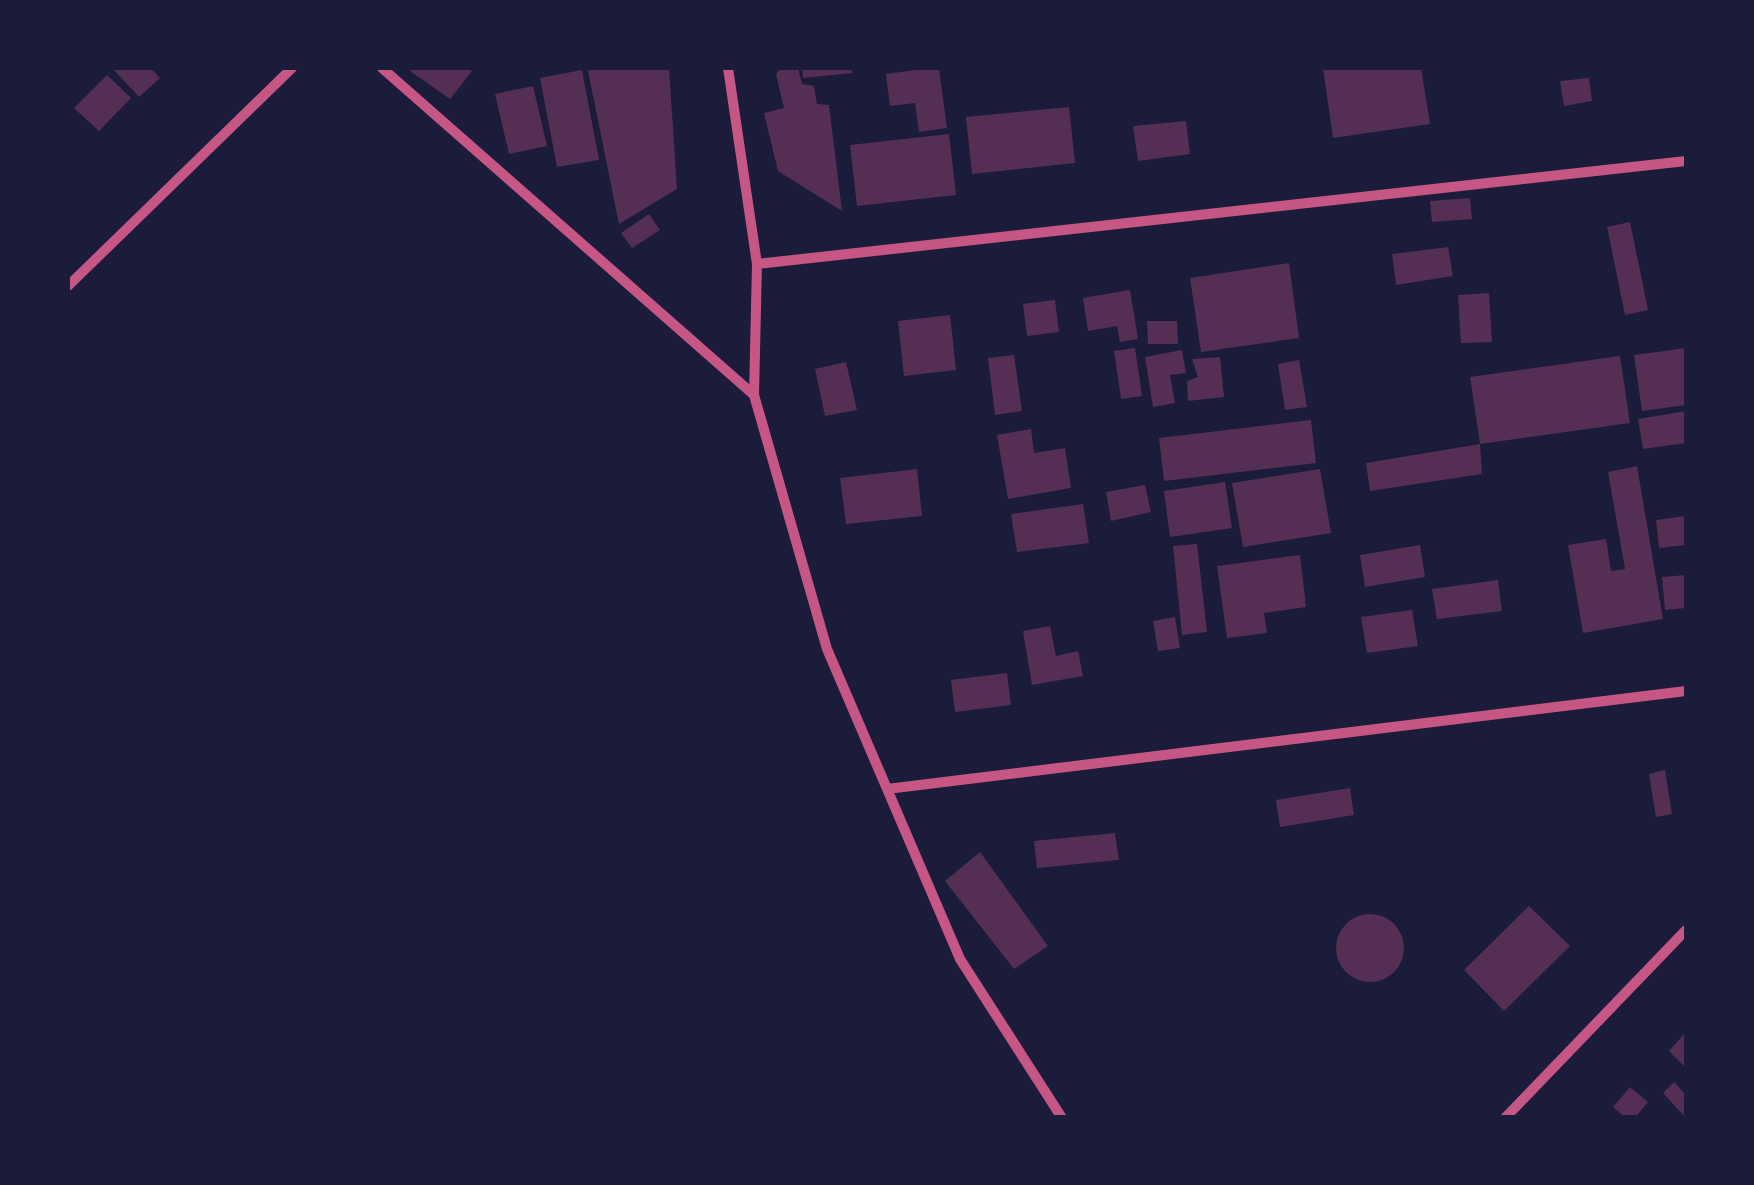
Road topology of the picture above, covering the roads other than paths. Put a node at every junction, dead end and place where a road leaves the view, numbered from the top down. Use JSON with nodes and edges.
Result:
{"nodes":[{"id":1,"x":292,"y":68,"type":"edge"},
{"id":2,"x":382,"y":68,"type":"edge"},
{"id":3,"x":728,"y":68,"type":"edge"},
{"id":4,"x":1686,"y":161,"type":"edge"},
{"id":5,"x":757,"y":264,"type":"junction"},
{"id":6,"x":68,"y":286,"type":"edge"},
{"id":7,"x":754,"y":395,"type":"junction"},
{"id":8,"x":1686,"y":691,"type":"edge"},
{"id":9,"x":887,"y":789,"type":"junction"},
{"id":10,"x":1686,"y":930,"type":"edge"},
{"id":11,"x":1062,"y":1118,"type":"edge"},
{"id":12,"x":1505,"y":1118,"type":"edge"}],
"edges":[{"from":1,"to":6,"type":"street"},
{"from":2,"to":7,"type":"street"},
{"from":3,"to":5,"type":"street"},
{"from":4,"to":5,"type":"street"},
{"from":5,"to":7,"type":"street"},
{"from":7,"to":9,"type":"street"},
{"from":8,"to":9,"type":"street"},
{"from":9,"to":11,"type":"street"},
{"from":10,"to":12,"type":"street"}]}
